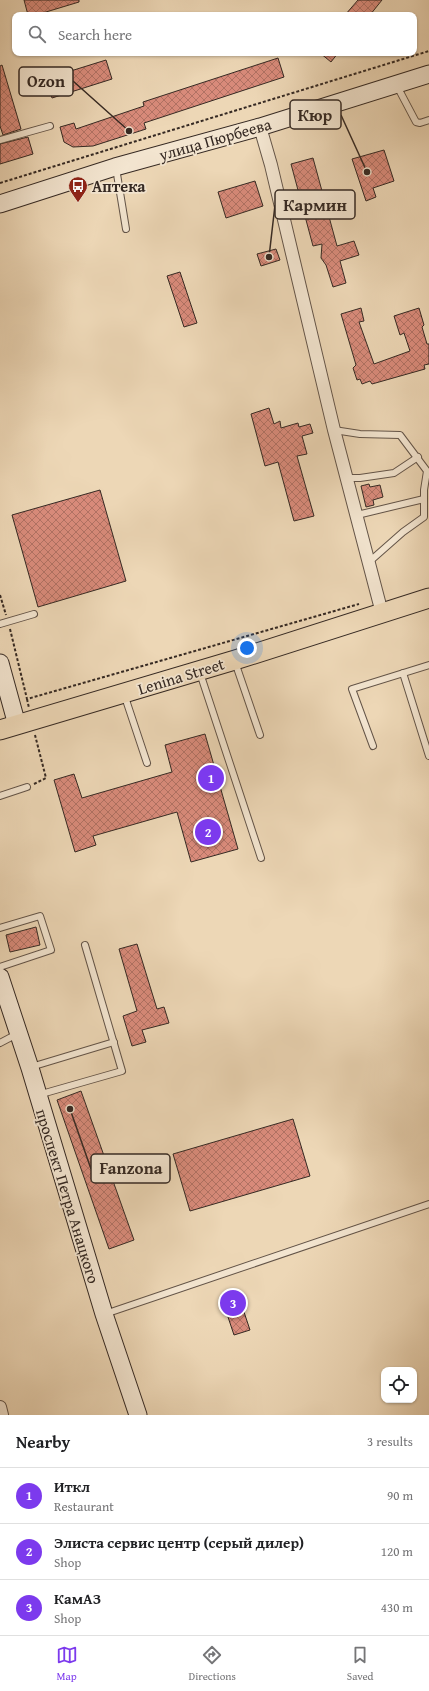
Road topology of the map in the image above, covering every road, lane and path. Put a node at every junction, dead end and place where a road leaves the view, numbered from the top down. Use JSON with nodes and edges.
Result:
{"nodes":[{"id":1,"x":429,"y":51,"type":"edge"},
{"id":2,"x":417,"y":55,"type":"edge"},
{"id":3,"x":413,"y":56,"type":"edge"},
{"id":4,"x":429,"y":74,"type":"edge"},
{"id":5,"x":396,"y":84,"type":"junction"},
{"id":6,"x":429,"y":120,"type":"edge"},
{"id":7,"x":50,"y":126,"type":"dead end"},
{"id":8,"x":260,"y":126,"type":"junction"},
{"id":9,"x":0,"y":140,"type":"edge"},
{"id":10,"x":115,"y":167,"type":"junction"},
{"id":11,"x":0,"y":183,"type":"edge"},
{"id":12,"x":0,"y":204,"type":"edge"},
{"id":13,"x":126,"y":229,"type":"dead end"},
{"id":14,"x":334,"y":430,"type":"junction"},
{"id":15,"x":418,"y":457,"type":"junction"},
{"id":16,"x":347,"y":478,"type":"junction"},
{"id":17,"x":424,"y":499,"type":"junction"},
{"id":18,"x":357,"y":515,"type":"junction"},
{"id":19,"x":369,"y":562,"type":"junction"},
{"id":20,"x":0,"y":595,"type":"edge"},
{"id":21,"x":429,"y":598,"type":"edge"},
{"id":22,"x":380,"y":606,"type":"junction"},
{"id":23,"x":34,"y":614,"type":"dead end"},
{"id":24,"x":8,"y":622,"type":"junction"},
{"id":25,"x":0,"y":624,"type":"edge"},
{"id":26,"x":235,"y":660,"type":"junction"},
{"id":27,"x":0,"y":663,"type":"edge"},
{"id":28,"x":429,"y":665,"type":"edge"},
{"id":29,"x":199,"y":671,"type":"junction"},
{"id":30,"x":403,"y":673,"type":"junction"},
{"id":31,"x":123,"y":694,"type":"junction"},
{"id":32,"x":27,"y":699,"type":"junction"},
{"id":33,"x":30,"y":709,"type":"dead end"},
{"id":34,"x":8,"y":727,"type":"edge"},
{"id":35,"x":35,"y":732,"type":"dead end"},
{"id":36,"x":260,"y":735,"type":"dead end"},
{"id":37,"x":373,"y":746,"type":"dead end"},
{"id":38,"x":429,"y":756,"type":"edge"},
{"id":39,"x":147,"y":763,"type":"dead end"},
{"id":40,"x":27,"y":787,"type":"joint"},
{"id":41,"x":0,"y":796,"type":"edge"},
{"id":42,"x":261,"y":858,"type":"dead end"},
{"id":43,"x":0,"y":928,"type":"edge"},
{"id":44,"x":85,"y":945,"type":"dead end"},
{"id":45,"x":0,"y":967,"type":"edge"},
{"id":46,"x":0,"y":977,"type":"edge"},
{"id":47,"x":18,"y":1033,"type":"junction"},
{"id":48,"x":114,"y":1042,"type":"junction"},
{"id":49,"x":0,"y":1043,"type":"edge"},
{"id":50,"x":30,"y":1068,"type":"junction"},
{"id":51,"x":37,"y":1095,"type":"junction"},
{"id":52,"x":429,"y":1204,"type":"edge"},
{"id":53,"x":104,"y":1314,"type":"junction"},
{"id":54,"x":0,"y":1407,"type":"edge"},
{"id":55,"x":2,"y":1415,"type":"edge"},
{"id":56,"x":138,"y":1415,"type":"edge"}],
"edges":[{"from":1,"to":2,"type":"path"},
{"from":3,"to":11,"type":"path"},
{"from":4,"to":5,"type":"main road","name":"улица Пюрбеева"},
{"from":5,"to":6,"type":"lane"},
{"from":5,"to":8,"type":"main road","name":"улица Пюрбеева"},
{"from":7,"to":9,"type":"lane"},
{"from":8,"to":10,"type":"main road","name":"улица Пюрбеева"},
{"from":8,"to":14,"type":"street"},
{"from":10,"to":12,"type":"main road","name":"улица Пюрбеева"},
{"from":10,"to":13,"type":"lane"},
{"from":14,"to":15,"type":"lane"},
{"from":14,"to":16,"type":"street"},
{"from":15,"to":16,"type":"lane"},
{"from":15,"to":17,"type":"lane"},
{"from":16,"to":18,"type":"street"},
{"from":17,"to":18,"type":"lane"},
{"from":17,"to":19,"type":"lane"},
{"from":18,"to":19,"type":"street"},
{"from":19,"to":22,"type":"street"},
{"from":20,"to":24,"type":"path"},
{"from":21,"to":22,"type":"main road","name":"Lenina Street"},
{"from":22,"to":26,"type":"main road","name":"Lenina Street"},
{"from":22,"to":32,"type":"path"},
{"from":23,"to":24,"type":"lane"},
{"from":24,"to":25,"type":"lane"},
{"from":24,"to":32,"type":"path"},
{"from":26,"to":29,"type":"main road","name":"Lenina Street"},
{"from":26,"to":36,"type":"lane"},
{"from":27,"to":34,"type":"main road"},
{"from":28,"to":30,"type":"lane"},
{"from":29,"to":31,"type":"main road","name":"Lenina Street"},
{"from":29,"to":42,"type":"lane"},
{"from":30,"to":37,"type":"lane"},
{"from":30,"to":38,"type":"lane"},
{"from":31,"to":34,"type":"main road","name":"Lenina Street"},
{"from":31,"to":39,"type":"lane"},
{"from":32,"to":33,"type":"path"},
{"from":35,"to":40,"type":"path"},
{"from":40,"to":41,"type":"lane"},
{"from":43,"to":45,"type":"lane"},
{"from":44,"to":48,"type":"lane"},
{"from":46,"to":47,"type":"main road","name":"проспект Петра Анацкого"},
{"from":47,"to":49,"type":"lane"},
{"from":47,"to":50,"type":"main road","name":"проспект Петра Анацкого"},
{"from":48,"to":50,"type":"lane"},
{"from":48,"to":51,"type":"lane"},
{"from":50,"to":51,"type":"main road","name":"проспект Петра Анацкого"},
{"from":51,"to":53,"type":"main road","name":"проспект Петра Анацкого"},
{"from":52,"to":53,"type":"lane"},
{"from":53,"to":56,"type":"main road","name":"проспект Петра Анацкого"},
{"from":54,"to":55,"type":"street"}]}
